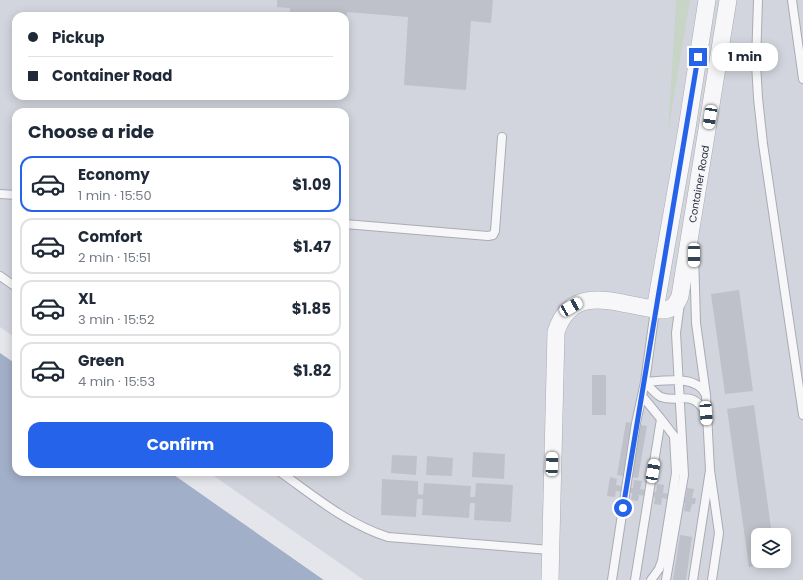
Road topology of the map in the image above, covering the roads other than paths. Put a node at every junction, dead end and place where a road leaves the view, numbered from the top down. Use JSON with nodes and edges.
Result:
{"nodes":[{"id":1,"x":707,"y":0,"type":"edge"},
{"id":2,"x":728,"y":0,"type":"edge"},
{"id":3,"x":758,"y":0,"type":"edge"},
{"id":4,"x":792,"y":0,"type":"edge"},
{"id":5,"x":803,"y":79,"type":"edge"},
{"id":6,"x":502,"y":138,"type":"dead end"},
{"id":7,"x":0,"y":194,"type":"edge"},
{"id":8,"x":12,"y":195,"type":"edge"},
{"id":9,"x":694,"y":212,"type":"junction"},
{"id":10,"x":349,"y":224,"type":"edge"},
{"id":11,"x":0,"y":276,"type":"edge"},
{"id":12,"x":12,"y":284,"type":"edge"},
{"id":13,"x":680,"y":296,"type":"junction"},
{"id":14,"x":655,"y":310,"type":"junction"},
{"id":15,"x":680,"y":381,"type":"junction"},
{"id":16,"x":645,"y":382,"type":"junction"},
{"id":17,"x":706,"y":396,"type":"junction"},
{"id":18,"x":643,"y":397,"type":"junction"},
{"id":19,"x":681,"y":398,"type":"junction"},
{"id":20,"x":706,"y":413,"type":"junction"},
{"id":21,"x":803,"y":414,"type":"edge"},
{"id":22,"x":661,"y":419,"type":"junction"},
{"id":23,"x":710,"y":470,"type":"junction"},
{"id":24,"x":286,"y":476,"type":"edge"},
{"id":25,"x":550,"y":550,"type":"junction"},
{"id":26,"x":550,"y":580,"type":"edge"},
{"id":27,"x":612,"y":580,"type":"edge"},
{"id":28,"x":635,"y":580,"type":"edge"},
{"id":29,"x":650,"y":580,"type":"edge"},
{"id":30,"x":666,"y":580,"type":"edge"},
{"id":31,"x":693,"y":580,"type":"edge"},
{"id":32,"x":712,"y":580,"type":"edge"}],
"edges":[{"from":1,"to":14,"type":"street"},
{"from":2,"to":9,"type":"street","name":"Container Road"},
{"from":3,"to":21,"type":"lane"},
{"from":4,"to":5,"type":"lane"},
{"from":6,"to":10,"type":"lane"},
{"from":7,"to":8,"type":"lane"},
{"from":9,"to":13,"type":"street","name":"Container Road"},
{"from":9,"to":17,"type":"lane"},
{"from":11,"to":12,"type":"lane"},
{"from":13,"to":14,"type":"street"},
{"from":13,"to":15,"type":"lane"},
{"from":14,"to":16,"type":"lane"},
{"from":14,"to":25,"type":"street"},
{"from":15,"to":16,"type":"lane"},
{"from":15,"to":17,"type":"lane"},
{"from":15,"to":19,"type":"lane"},
{"from":16,"to":18,"type":"lane"},
{"from":16,"to":19,"type":"lane"},
{"from":17,"to":20,"type":"lane"},
{"from":18,"to":22,"type":"lane"},
{"from":18,"to":27,"type":"lane"},
{"from":19,"to":20,"type":"lane"},
{"from":19,"to":30,"type":"lane"},
{"from":20,"to":23,"type":"lane"},
{"from":22,"to":28,"type":"lane"},
{"from":22,"to":29,"type":"lane"},
{"from":23,"to":31,"type":"lane"},
{"from":23,"to":32,"type":"lane"},
{"from":24,"to":25,"type":"lane"},
{"from":25,"to":26,"type":"street"}]}
